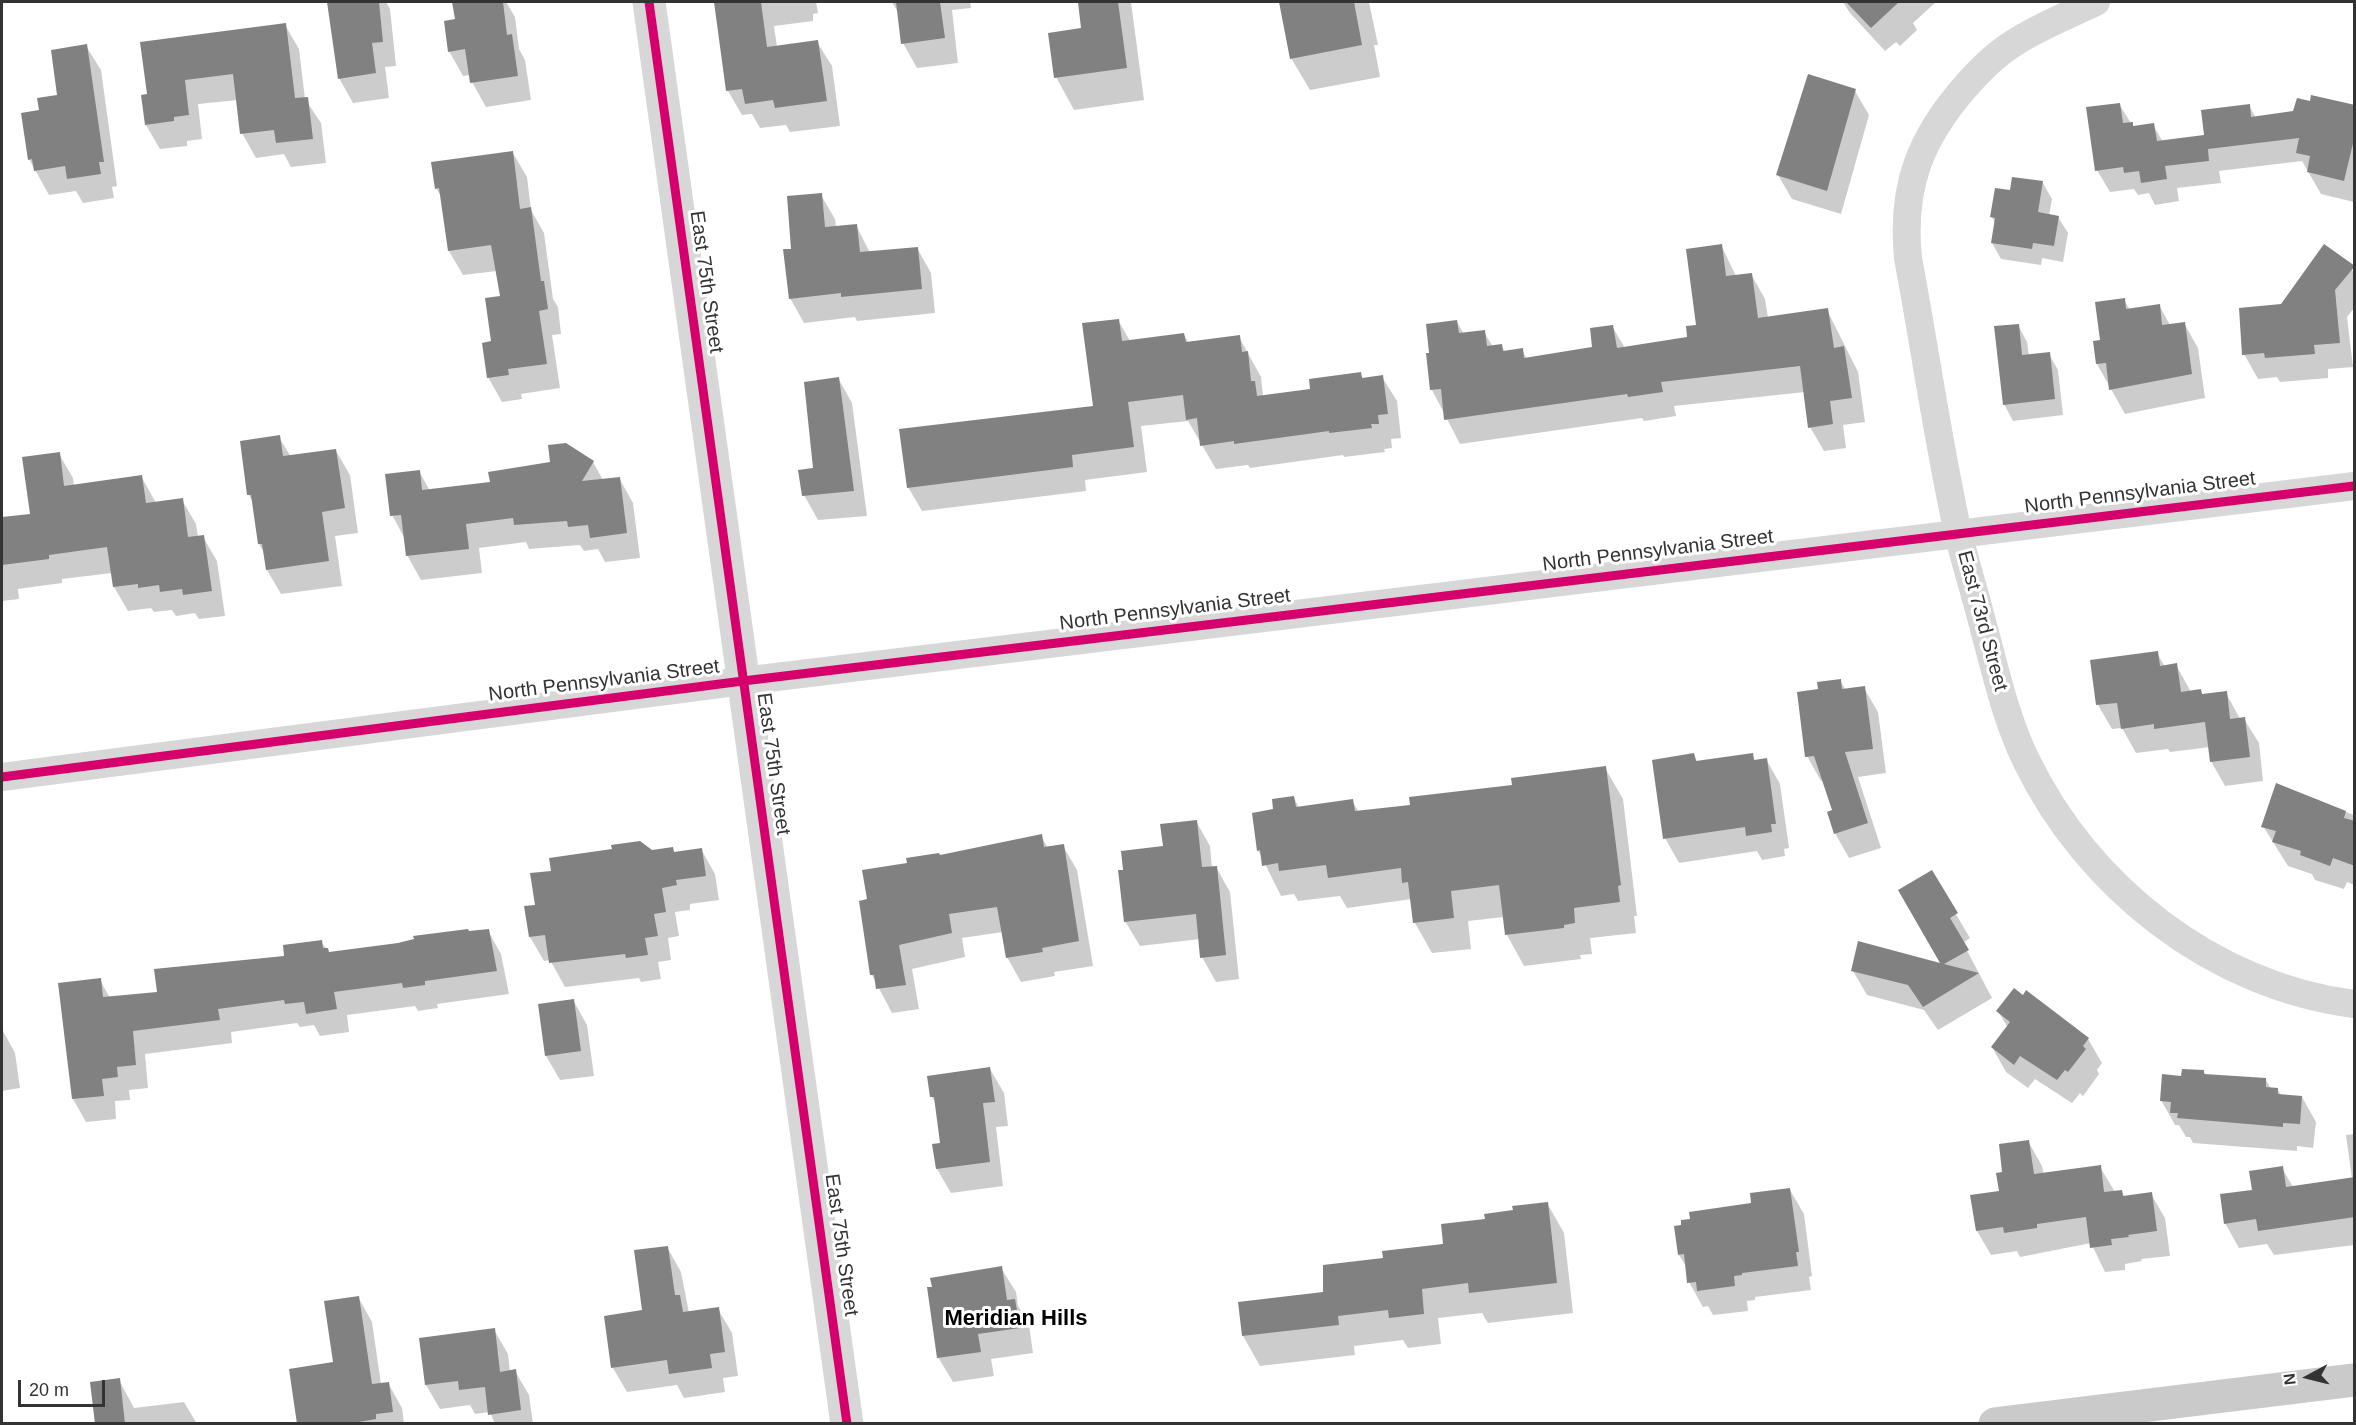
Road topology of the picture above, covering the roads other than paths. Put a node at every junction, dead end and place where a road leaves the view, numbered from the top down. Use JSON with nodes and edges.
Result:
{"nodes":[{"id":1,"x":649,"y":2,"type":"edge"},
{"id":2,"x":2096,"y":2,"type":"edge"},
{"id":3,"x":2355,"y":486,"type":"edge"},
{"id":4,"x":1958,"y":532,"type":"junction"},
{"id":5,"x":742,"y":681,"type":"junction"},
{"id":6,"x":2,"y":777,"type":"edge"},
{"id":7,"x":2355,"y":1004,"type":"edge"},
{"id":8,"x":2355,"y":1380,"type":"edge"},
{"id":9,"x":847,"y":1424,"type":"edge"},
{"id":10,"x":1995,"y":1424,"type":"edge"}],
"edges":[{"from":1,"to":5,"type":"street","name":"East 75th Street"},
{"from":2,"to":4,"type":"street","name":"East 73rd Street"},
{"from":3,"to":4,"type":"street","name":"North Pennsylvania Street"},
{"from":4,"to":5,"type":"street","name":"North Pennsylvania Street"},
{"from":4,"to":7,"type":"street","name":"East 73rd Street"},
{"from":5,"to":6,"type":"street","name":"North Pennsylvania Street"},
{"from":5,"to":9,"type":"street","name":"East 75th Street"},
{"from":8,"to":10,"type":"main road"}]}
